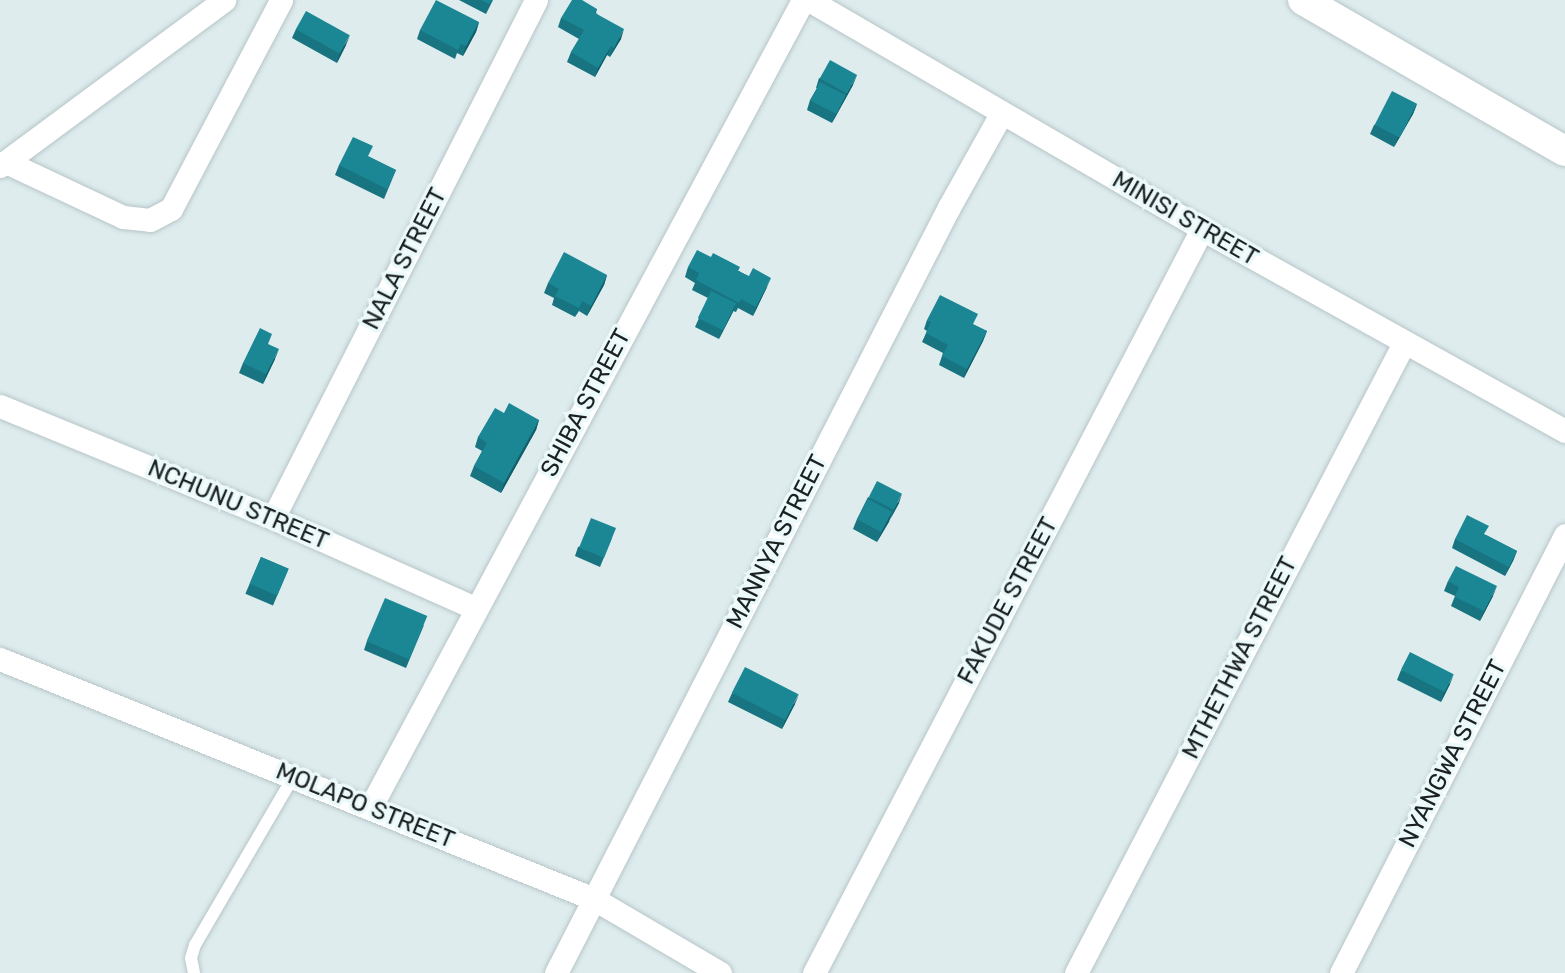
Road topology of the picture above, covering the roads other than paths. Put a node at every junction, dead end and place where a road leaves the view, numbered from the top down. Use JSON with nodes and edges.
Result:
{"nodes":[{"id":1,"x":224,"y":0,"type":"edge"},
{"id":2,"x":281,"y":0,"type":"edge"},
{"id":3,"x":536,"y":0,"type":"edge"},
{"id":4,"x":803,"y":0,"type":"edge"},
{"id":5,"x":809,"y":0,"type":"edge"},
{"id":6,"x":1303,"y":0,"type":"edge"},
{"id":7,"x":1001,"y":114,"type":"junction"},
{"id":8,"x":1565,"y":151,"type":"edge"},
{"id":9,"x":3,"y":164,"type":"edge"},
{"id":10,"x":1202,"y":229,"type":"junction"},
{"id":11,"x":1404,"y":343,"type":"junction"},
{"id":12,"x":0,"y":406,"type":"edge"},
{"id":13,"x":1565,"y":431,"type":"edge"},
{"id":14,"x":273,"y":518,"type":"junction"},
{"id":15,"x":1565,"y":535,"type":"edge"},
{"id":16,"x":475,"y":608,"type":"junction"},
{"id":17,"x":0,"y":659,"type":"edge"},
{"id":18,"x":293,"y":777,"type":"junction"},
{"id":19,"x":370,"y":808,"type":"junction"},
{"id":20,"x":594,"y":899,"type":"junction"},
{"id":21,"x":194,"y":973,"type":"edge"},
{"id":22,"x":556,"y":973,"type":"edge"},
{"id":23,"x":720,"y":973,"type":"edge"},
{"id":24,"x":814,"y":973,"type":"edge"},
{"id":25,"x":1076,"y":973,"type":"edge"},
{"id":26,"x":1341,"y":973,"type":"edge"}],
"edges":[{"from":1,"to":9,"type":"street"},
{"from":2,"to":9,"type":"street"},
{"from":3,"to":14,"type":"street","name":"NALA STREET"},
{"from":4,"to":16,"type":"street","name":"SHIBA STREET"},
{"from":5,"to":7,"type":"street","name":"MINISI STREET"},
{"from":6,"to":8,"type":"street"},
{"from":7,"to":10,"type":"street","name":"MINISI STREET"},
{"from":7,"to":20,"type":"street","name":"MANNYA STREET"},
{"from":10,"to":11,"type":"street","name":"MINISI STREET"},
{"from":10,"to":24,"type":"street","name":"FAKUDE STREET"},
{"from":11,"to":13,"type":"street","name":"MINISI STREET"},
{"from":11,"to":25,"type":"street","name":"MTHETHWA STREET"},
{"from":12,"to":14,"type":"street","name":"NCHUNU STREET"},
{"from":14,"to":16,"type":"street","name":"NCHUNU STREET"},
{"from":15,"to":26,"type":"street","name":"NYANGWA STREET"},
{"from":16,"to":19,"type":"street","name":"SHIBA STREET"},
{"from":17,"to":18,"type":"street","name":"MOLAPO STREET"},
{"from":18,"to":19,"type":"street","name":"MOLAPO STREET"},
{"from":18,"to":21,"type":"lane"},
{"from":19,"to":20,"type":"street","name":"MOLAPO STREET"},
{"from":20,"to":22,"type":"street","name":"MANNYA STREET"},
{"from":20,"to":23,"type":"street","name":"MOLAPO STREET"}]}
